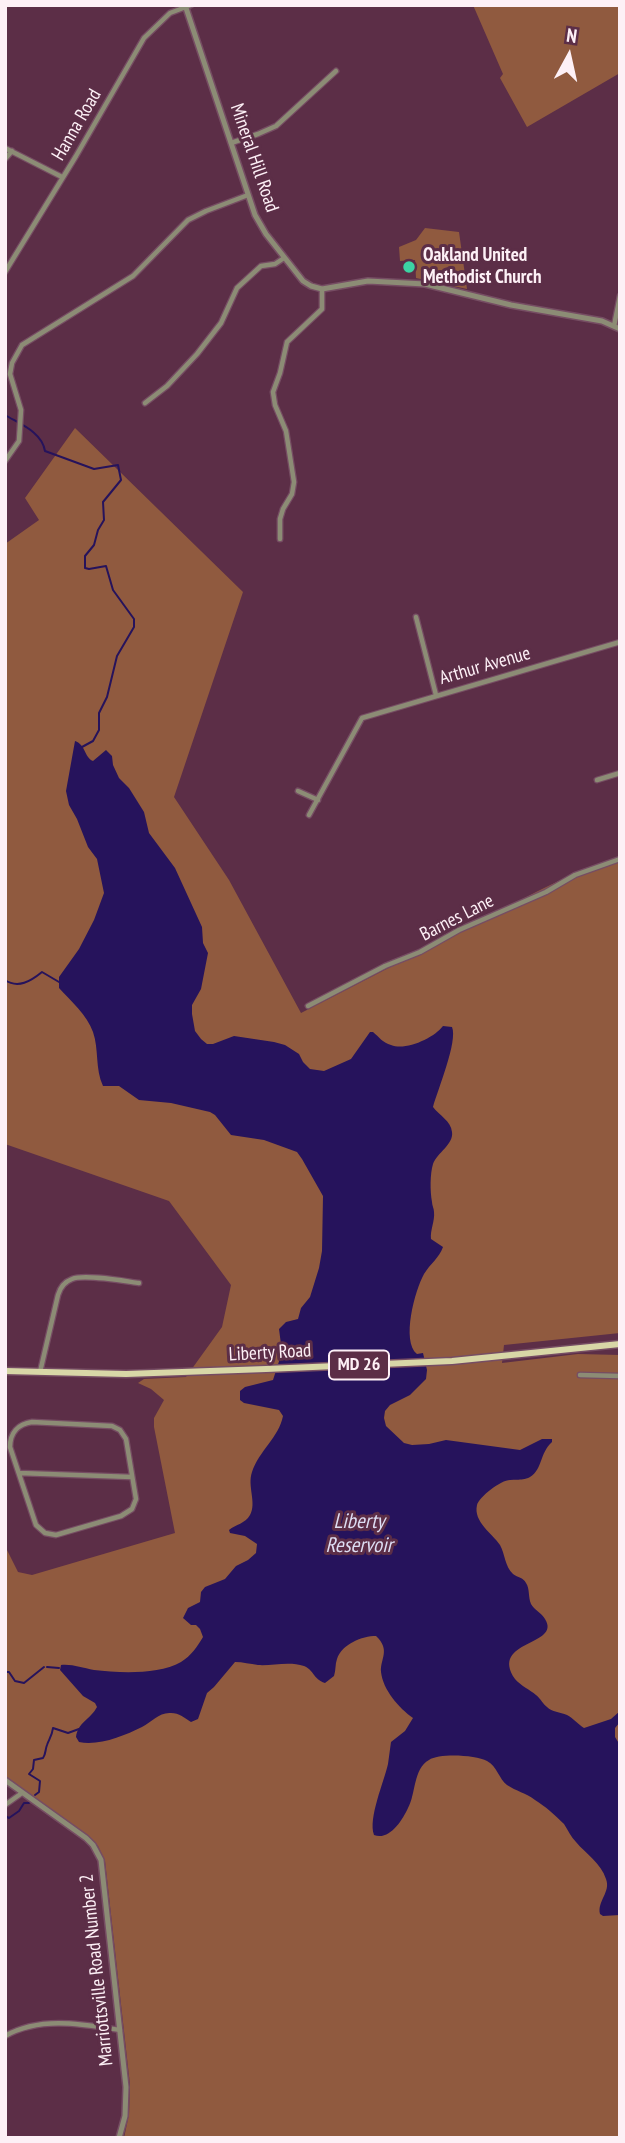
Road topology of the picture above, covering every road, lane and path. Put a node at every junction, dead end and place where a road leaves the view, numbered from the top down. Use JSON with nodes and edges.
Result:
{"nodes":[{"id":1,"x":187,"y":6,"type":"edge"},
{"id":2,"x":336,"y":71,"type":"dead end"},
{"id":3,"x":231,"y":143,"type":"junction"},
{"id":4,"x":5,"y":148,"type":"edge"},
{"id":5,"x":12,"y":151,"type":"junction"},
{"id":6,"x":5,"y":159,"type":"edge"},
{"id":7,"x":62,"y":177,"type":"junction"},
{"id":8,"x":248,"y":195,"type":"junction"},
{"id":9,"x":284,"y":258,"type":"junction"},
{"id":10,"x":5,"y":272,"type":"edge"},
{"id":11,"x":323,"y":289,"type":"junction"},
{"id":12,"x":620,"y":296,"type":"edge"},
{"id":13,"x":617,"y":327,"type":"edge"},
{"id":14,"x":145,"y":402,"type":"dead end"},
{"id":15,"x":5,"y":461,"type":"edge"},
{"id":16,"x":281,"y":539,"type":"dead end"},
{"id":17,"x":416,"y":617,"type":"dead end"},
{"id":18,"x":620,"y":642,"type":"edge"},
{"id":19,"x":436,"y":695,"type":"junction"},
{"id":20,"x":620,"y":773,"type":"edge"},
{"id":21,"x":597,"y":780,"type":"dead end"},
{"id":22,"x":298,"y":791,"type":"dead end"},
{"id":23,"x":318,"y":800,"type":"junction"},
{"id":24,"x":309,"y":814,"type":"dead end"},
{"id":25,"x":620,"y":859,"type":"edge"},
{"id":26,"x":308,"y":1006,"type":"dead end"},
{"id":27,"x":139,"y":1283,"type":"dead end"},
{"id":28,"x":620,"y":1344,"type":"edge"},
{"id":29,"x":5,"y":1371,"type":"edge"},
{"id":30,"x":40,"y":1372,"type":"junction"},
{"id":31,"x":580,"y":1375,"type":"dead end"},
{"id":32,"x":620,"y":1376,"type":"edge"},
{"id":33,"x":8,"y":1439,"type":"edge"},
{"id":34,"x":19,"y":1473,"type":"junction"},
{"id":35,"x":132,"y":1477,"type":"junction"},
{"id":36,"x":5,"y":1780,"type":"edge"},
{"id":37,"x":22,"y":1793,"type":"junction"},
{"id":38,"x":5,"y":1805,"type":"edge"},
{"id":39,"x":120,"y":2030,"type":"junction"},
{"id":40,"x":5,"y":2036,"type":"edge"},
{"id":41,"x":119,"y":2138,"type":"edge"}],
"edges":[{"from":1,"to":3,"type":"street","name":"Mineral Hill Road"},
{"from":1,"to":7,"type":"street","name":"Hanna Road"},
{"from":2,"to":3,"type":"street"},
{"from":3,"to":8,"type":"street","name":"Mineral Hill Road"},
{"from":4,"to":5,"type":"street"},
{"from":5,"to":6,"type":"street"},
{"from":5,"to":7,"type":"street"},
{"from":7,"to":10,"type":"street","name":"Hanna Road"},
{"from":8,"to":9,"type":"street","name":"Mineral Hill Road"},
{"from":8,"to":15,"type":"street"},
{"from":9,"to":11,"type":"street","name":"Mineral Hill Road"},
{"from":9,"to":14,"type":"street"},
{"from":11,"to":13,"type":"street"},
{"from":11,"to":16,"type":"street"},
{"from":12,"to":13,"type":"street"},
{"from":17,"to":19,"type":"street"},
{"from":18,"to":19,"type":"street","name":"Arthur Avenue"},
{"from":19,"to":23,"type":"street","name":"Arthur Avenue"},
{"from":20,"to":21,"type":"street"},
{"from":22,"to":23,"type":"street"},
{"from":23,"to":24,"type":"street"},
{"from":25,"to":26,"type":"street","name":"Barnes Lane"},
{"from":27,"to":30,"type":"street"},
{"from":28,"to":30,"type":"main road","name":"Liberty Road","number":"MD 26"},
{"from":29,"to":30,"type":"main road","name":"Liberty Road","number":"MD 26"},
{"from":31,"to":32,"type":"street"},
{"from":33,"to":34,"type":"street"},
{"from":33,"to":35,"type":"street"},
{"from":34,"to":35,"type":"street"},
{"from":34,"to":35,"type":"street"},
{"from":36,"to":37,"type":"street","name":"Marriottsville Road Number 2"},
{"from":37,"to":38,"type":"street"},
{"from":37,"to":39,"type":"street","name":"Marriottsville Road Number 2"},
{"from":39,"to":40,"type":"street"},
{"from":39,"to":41,"type":"street","name":"Marriottsville Road Number 2"}]}
